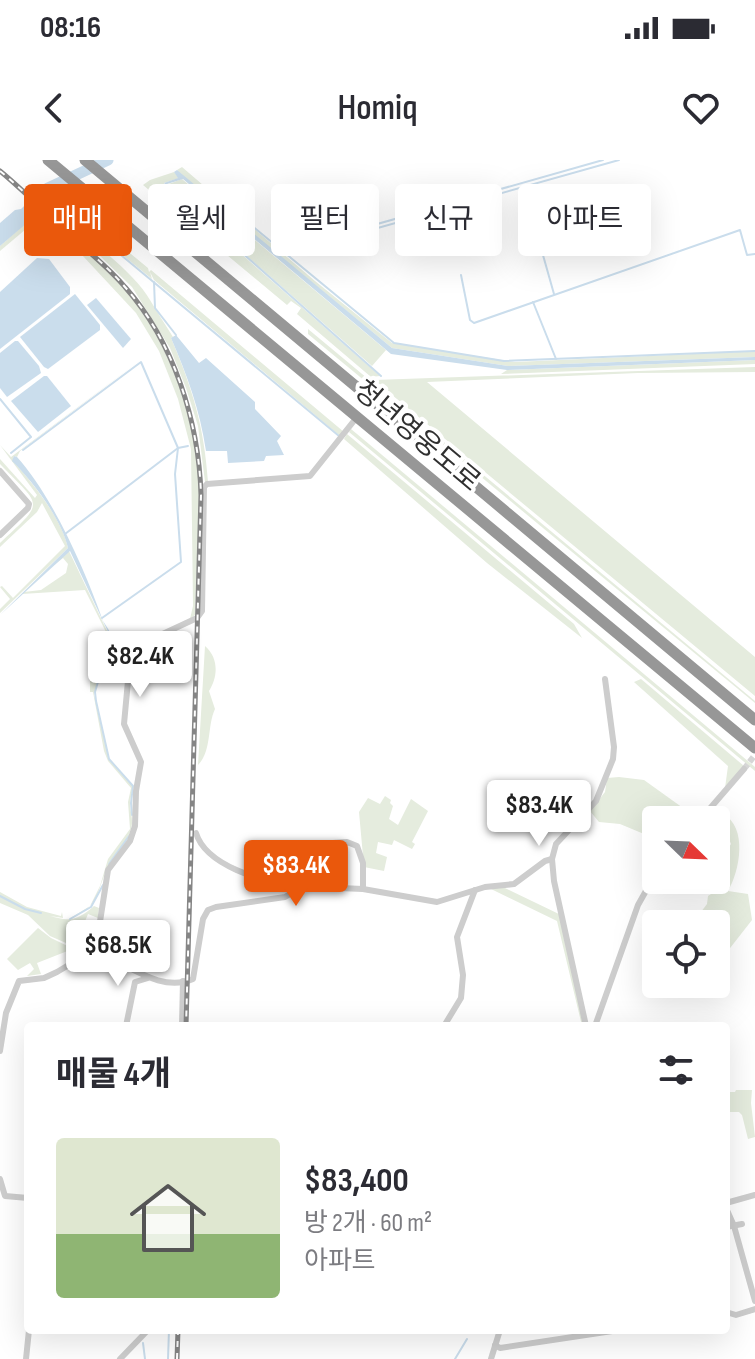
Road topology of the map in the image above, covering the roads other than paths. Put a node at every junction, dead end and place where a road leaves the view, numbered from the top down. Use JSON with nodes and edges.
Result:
{"nodes":[{"id":1,"x":48,"y":160,"type":"edge"},
{"id":2,"x":85,"y":160,"type":"edge"},
{"id":3,"x":357,"y":417,"type":"junction"},
{"id":4,"x":0,"y":471,"type":"edge"},
{"id":5,"x":0,"y":535,"type":"edge"},
{"id":6,"x":605,"y":679,"type":"dead end"},
{"id":7,"x":755,"y":720,"type":"edge"},
{"id":8,"x":755,"y":748,"type":"edge"},
{"id":9,"x":744,"y":769,"type":"tunnel mouth"},
{"id":10,"x":712,"y":806,"type":"edge"},
{"id":11,"x":196,"y":833,"type":"dead end"},
{"id":12,"x":305,"y":845,"type":"dead end"},
{"id":13,"x":552,"y":859,"type":"junction"},
{"id":14,"x":292,"y":886,"type":"junction"},
{"id":15,"x":363,"y":889,"type":"junction"},
{"id":16,"x":475,"y":890,"type":"junction"},
{"id":17,"x":644,"y":894,"type":"edge"},
{"id":18,"x":92,"y":951,"type":"junction"},
{"id":19,"x":148,"y":978,"type":"junction"},
{"id":20,"x":183,"y":981,"type":"junction"},
{"id":21,"x":3,"y":1014,"type":"edge"},
{"id":22,"x":127,"y":1022,"type":"edge"},
{"id":23,"x":182,"y":1022,"type":"edge"},
{"id":24,"x":446,"y":1022,"type":"edge"},
{"id":25,"x":585,"y":1022,"type":"edge"},
{"id":26,"x":596,"y":1022,"type":"edge"},
{"id":27,"x":0,"y":1051,"type":"edge"},
{"id":28,"x":0,"y":1179,"type":"edge"},
{"id":29,"x":755,"y":1195,"type":"edge"},
{"id":30,"x":3,"y":1196,"type":"edge"},
{"id":31,"x":24,"y":1198,"type":"edge"},
{"id":32,"x":730,"y":1204,"type":"edge"},
{"id":33,"x":734,"y":1226,"type":"edge"},
{"id":34,"x":755,"y":1301,"type":"edge"},
{"id":35,"x":755,"y":1309,"type":"edge"},
{"id":36,"x":730,"y":1313,"type":"edge"},
{"id":37,"x":29,"y":1334,"type":"edge"},
{"id":38,"x":144,"y":1334,"type":"edge"},
{"id":39,"x":499,"y":1334,"type":"edge"},
{"id":40,"x":596,"y":1334,"type":"edge"},
{"id":41,"x":495,"y":1345,"type":"junction"},
{"id":42,"x":26,"y":1359,"type":"edge"},
{"id":43,"x":120,"y":1359,"type":"edge"},
{"id":44,"x":491,"y":1359,"type":"edge"}],
"edges":[{"from":1,"to":3,"type":"highway","name":"청년영웅도로"},
{"from":2,"to":7,"type":"highway","name":"청년영웅도로"},
{"from":3,"to":8,"type":"highway","name":"청년영웅도로"},
{"from":3,"to":18,"type":"street"},
{"from":4,"to":5,"type":"street"},
{"from":6,"to":13,"type":"street"},
{"from":9,"to":10,"type":"street"},
{"from":11,"to":14,"type":"street"},
{"from":12,"to":15,"type":"street"},
{"from":13,"to":16,"type":"street"},
{"from":13,"to":25,"type":"street"},
{"from":14,"to":15,"type":"street"},
{"from":14,"to":20,"type":"street"},
{"from":15,"to":16,"type":"street"},
{"from":16,"to":24,"type":"street"},
{"from":17,"to":26,"type":"street"},
{"from":18,"to":19,"type":"street"},
{"from":18,"to":21,"type":"street"},
{"from":19,"to":20,"type":"street"},
{"from":19,"to":22,"type":"street"},
{"from":20,"to":23,"type":"street"},
{"from":21,"to":27,"type":"street"},
{"from":28,"to":30,"type":"street"},
{"from":29,"to":32,"type":"street"},
{"from":30,"to":31,"type":"street"},
{"from":33,"to":34,"type":"street"},
{"from":35,"to":36,"type":"street"},
{"from":37,"to":42,"type":"street"},
{"from":38,"to":43,"type":"street"},
{"from":39,"to":41,"type":"street"},
{"from":40,"to":41,"type":"street"},
{"from":41,"to":44,"type":"street"}]}
